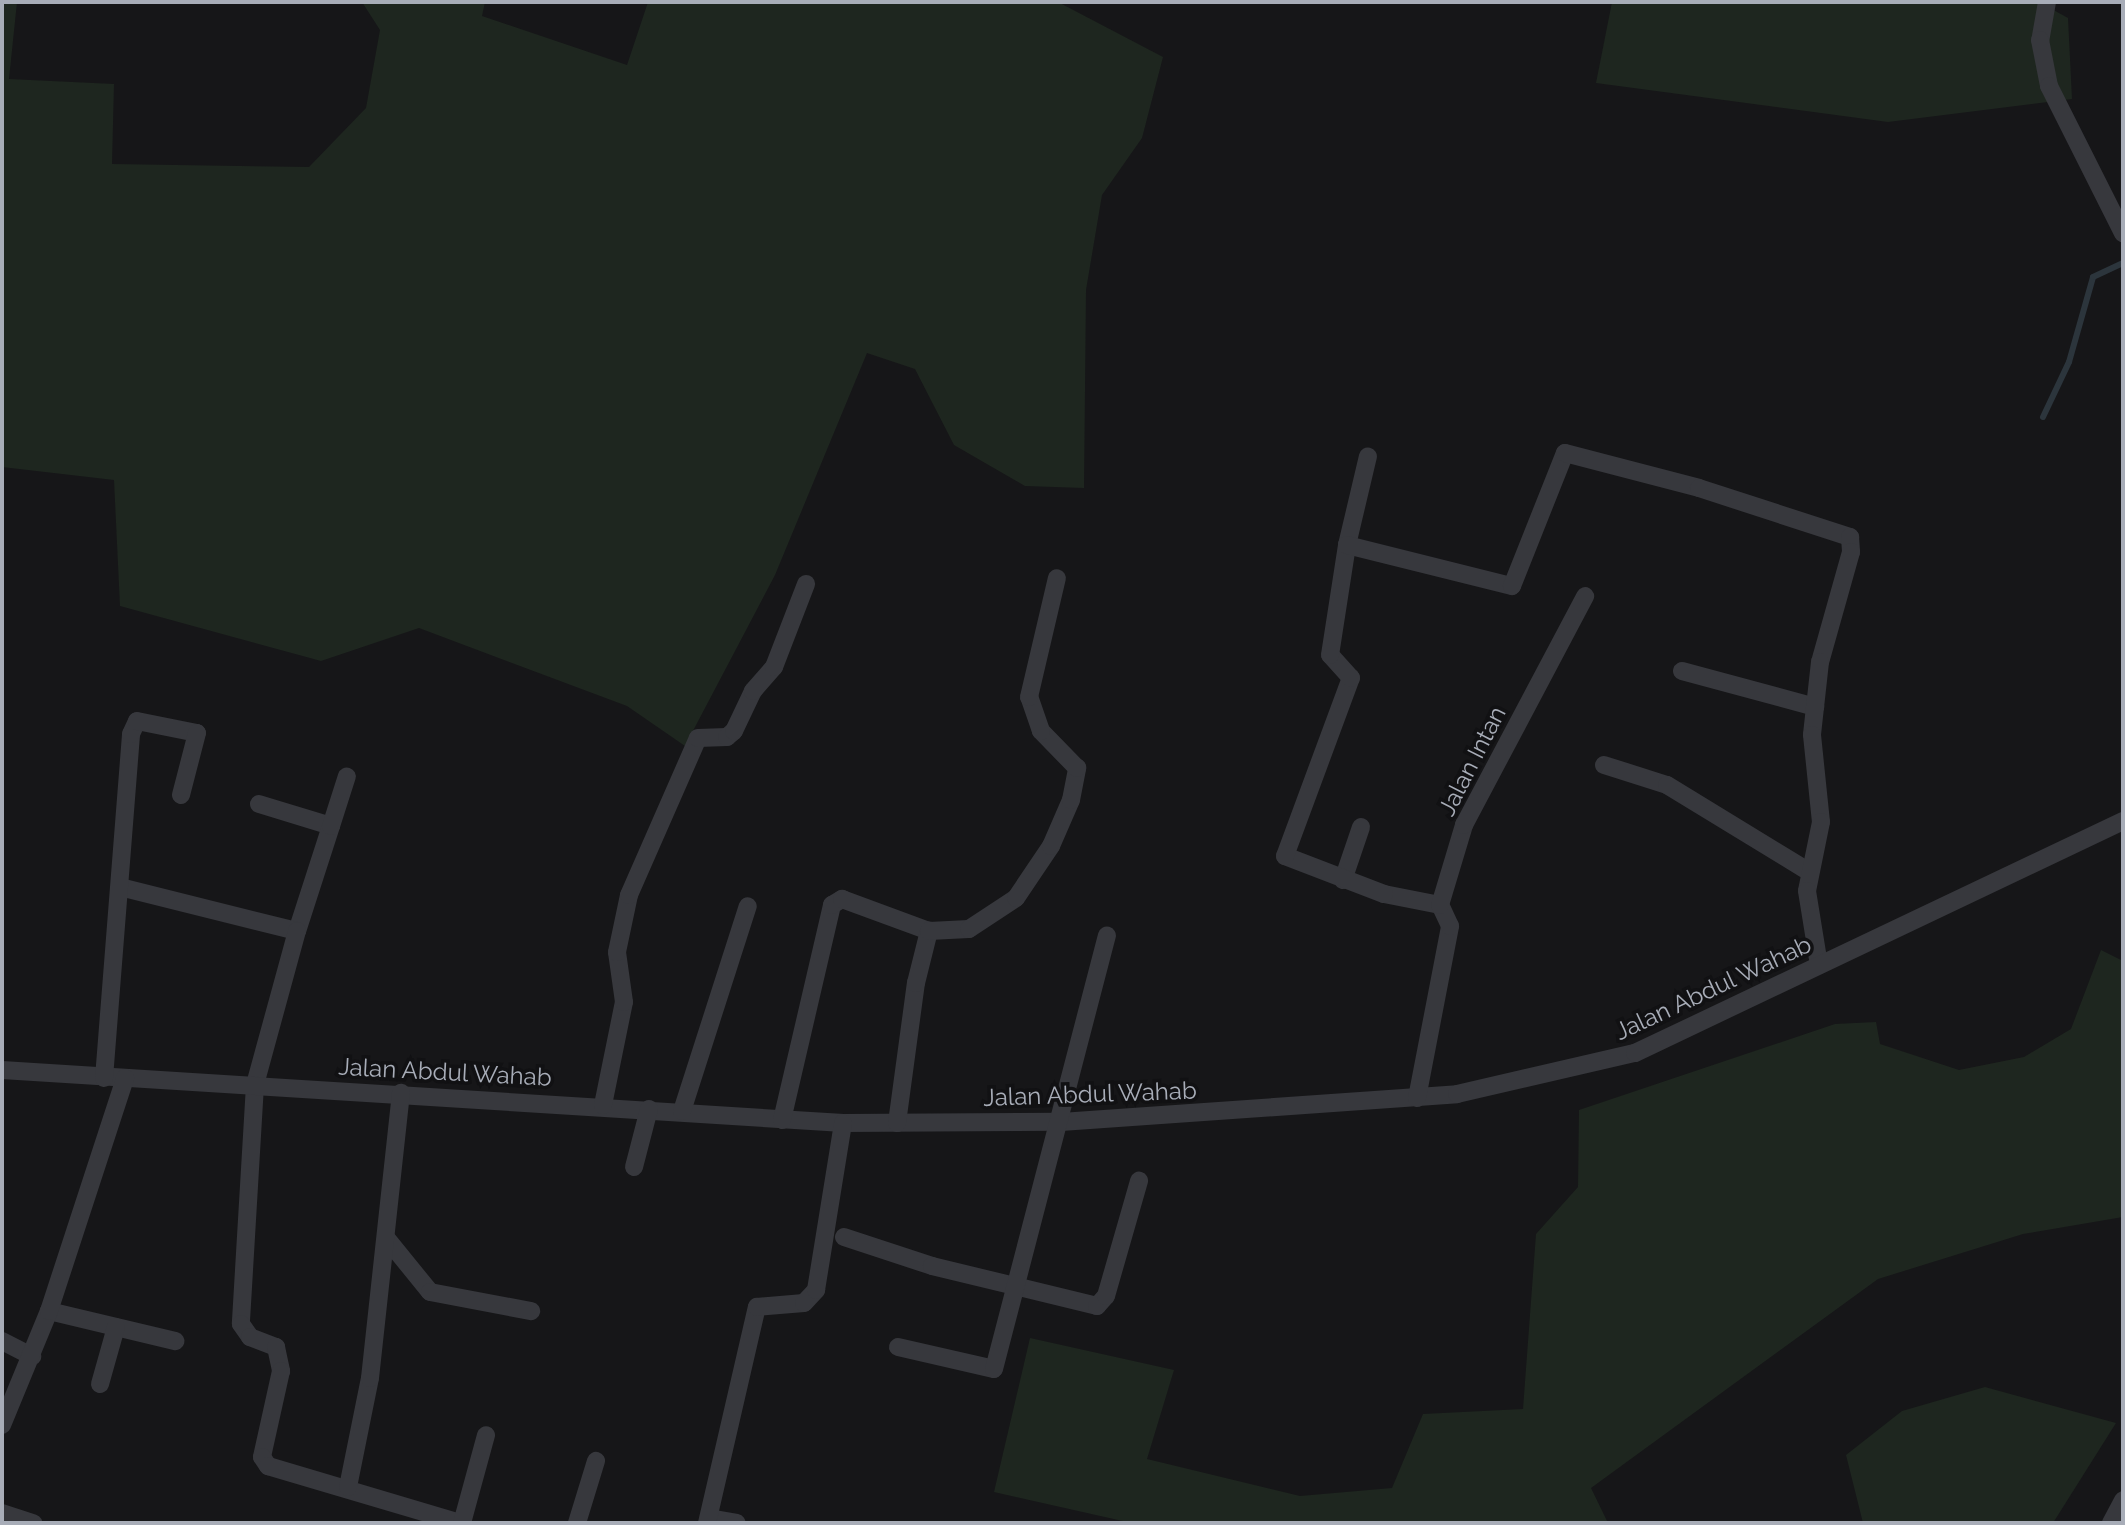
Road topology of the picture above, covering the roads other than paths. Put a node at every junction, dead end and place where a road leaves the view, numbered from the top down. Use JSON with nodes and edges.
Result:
{"nodes":[{"id":1,"x":2047,"y":2,"type":"edge"},
{"id":2,"x":2123,"y":233,"type":"edge"},
{"id":3,"x":1368,"y":456,"type":"dead end"},
{"id":4,"x":1347,"y":545,"type":"junction"},
{"id":5,"x":1057,"y":578,"type":"dead end"},
{"id":6,"x":806,"y":584,"type":"dead end"},
{"id":7,"x":1585,"y":596,"type":"dead end"},
{"id":8,"x":1682,"y":671,"type":"dead end"},
{"id":9,"x":1815,"y":707,"type":"junction"},
{"id":10,"x":1604,"y":765,"type":"dead end"},
{"id":11,"x":347,"y":776,"type":"dead end"},
{"id":12,"x":181,"y":795,"type":"dead end"},
{"id":13,"x":259,"y":804,"type":"dead end"},
{"id":14,"x":2123,"y":821,"type":"edge"},
{"id":15,"x":331,"y":826,"type":"junction"},
{"id":16,"x":1361,"y":827,"type":"dead end"},
{"id":17,"x":1808,"y":871,"type":"junction"},
{"id":18,"x":1343,"y":880,"type":"junction"},
{"id":19,"x":120,"y":887,"type":"junction"},
{"id":20,"x":1440,"y":905,"type":"junction"},
{"id":21,"x":748,"y":906,"type":"dead end"},
{"id":22,"x":297,"y":931,"type":"junction"},
{"id":23,"x":929,"y":931,"type":"junction"},
{"id":24,"x":1107,"y":935,"type":"dead end"},
{"id":25,"x":1819,"y":965,"type":"junction"},
{"id":26,"x":2,"y":1070,"type":"edge"},
{"id":27,"x":104,"y":1078,"type":"junction"},
{"id":28,"x":125,"y":1078,"type":"junction"},
{"id":29,"x":255,"y":1085,"type":"junction"},
{"id":30,"x":401,"y":1093,"type":"junction"},
{"id":31,"x":1417,"y":1098,"type":"junction"},
{"id":32,"x":603,"y":1105,"type":"junction"},
{"id":33,"x":649,"y":1109,"type":"junction"},
{"id":34,"x":682,"y":1111,"type":"junction"},
{"id":35,"x":782,"y":1120,"type":"junction"},
{"id":36,"x":1061,"y":1122,"type":"junction"},
{"id":37,"x":843,"y":1123,"type":"junction"},
{"id":38,"x":897,"y":1123,"type":"junction"},
{"id":39,"x":634,"y":1167,"type":"dead end"},
{"id":40,"x":1139,"y":1181,"type":"dead end"},
{"id":41,"x":844,"y":1237,"type":"dead end"},
{"id":42,"x":387,"y":1239,"type":"junction"},
{"id":43,"x":1015,"y":1286,"type":"junction"},
{"id":44,"x":49,"y":1311,"type":"junction"},
{"id":45,"x":531,"y":1311,"type":"dead end"},
{"id":46,"x":116,"y":1327,"type":"junction"},
{"id":47,"x":2,"y":1341,"type":"edge"},
{"id":48,"x":175,"y":1341,"type":"dead end"},
{"id":49,"x":898,"y":1347,"type":"dead end"},
{"id":50,"x":32,"y":1356,"type":"junction"},
{"id":51,"x":100,"y":1384,"type":"dead end"},
{"id":52,"x":3,"y":1419,"type":"edge"},
{"id":53,"x":486,"y":1435,"type":"dead end"},
{"id":54,"x":596,"y":1461,"type":"dead end"},
{"id":55,"x":348,"y":1487,"type":"junction"},
{"id":56,"x":2123,"y":1500,"type":"edge"},
{"id":57,"x":2,"y":1513,"type":"edge"},
{"id":58,"x":708,"y":1520,"type":"edge"},
{"id":59,"x":33,"y":1523,"type":"edge"},
{"id":60,"x":461,"y":1523,"type":"edge"},
{"id":61,"x":577,"y":1523,"type":"edge"},
{"id":62,"x":737,"y":1523,"type":"edge"},
{"id":63,"x":2111,"y":1523,"type":"edge"}],
"edges":[{"from":1,"to":2,"type":"street"},
{"from":3,"to":4,"type":"street"},
{"from":4,"to":9,"type":"street"},
{"from":4,"to":18,"type":"street"},
{"from":5,"to":23,"type":"street"},
{"from":6,"to":32,"type":"street"},
{"from":7,"to":20,"type":"street","name":"Jalan Intan"},
{"from":8,"to":9,"type":"street"},
{"from":9,"to":17,"type":"street"},
{"from":10,"to":17,"type":"street"},
{"from":11,"to":15,"type":"street"},
{"from":12,"to":19,"type":"street"},
{"from":13,"to":15,"type":"street"},
{"from":14,"to":25,"type":"street","name":"Jalan Abdul Wahab"},
{"from":15,"to":22,"type":"street"},
{"from":16,"to":18,"type":"street"},
{"from":17,"to":25,"type":"street"},
{"from":18,"to":20,"type":"street"},
{"from":19,"to":22,"type":"street"},
{"from":19,"to":27,"type":"street"},
{"from":20,"to":31,"type":"street","name":"Jalan Intan"},
{"from":21,"to":34,"type":"street"},
{"from":22,"to":29,"type":"street"},
{"from":23,"to":35,"type":"street"},
{"from":23,"to":38,"type":"street"},
{"from":24,"to":36,"type":"street"},
{"from":25,"to":31,"type":"street","name":"Jalan Abdul Wahab"},
{"from":26,"to":27,"type":"street","name":"Jalan Abdul Wahab"},
{"from":27,"to":28,"type":"street","name":"Jalan Abdul Wahab"},
{"from":28,"to":29,"type":"street","name":"Jalan Abdul Wahab"},
{"from":28,"to":44,"type":"street"},
{"from":29,"to":30,"type":"street","name":"Jalan Abdul Wahab"},
{"from":29,"to":55,"type":"street"},
{"from":30,"to":32,"type":"street","name":"Jalan Abdul Wahab"},
{"from":30,"to":42,"type":"street"},
{"from":31,"to":36,"type":"street","name":"Jalan Abdul Wahab"},
{"from":32,"to":33,"type":"street","name":"Jalan Abdul Wahab"},
{"from":33,"to":34,"type":"street","name":"Jalan Abdul Wahab"},
{"from":33,"to":39,"type":"street"},
{"from":34,"to":35,"type":"street","name":"Jalan Abdul Wahab"},
{"from":35,"to":37,"type":"street","name":"Jalan Abdul Wahab"},
{"from":36,"to":38,"type":"street","name":"Jalan Abdul Wahab"},
{"from":36,"to":43,"type":"street"},
{"from":37,"to":38,"type":"street","name":"Jalan Abdul Wahab"},
{"from":37,"to":58,"type":"street"},
{"from":40,"to":43,"type":"street"},
{"from":41,"to":43,"type":"street"},
{"from":42,"to":45,"type":"street"},
{"from":42,"to":55,"type":"street"},
{"from":43,"to":49,"type":"street"},
{"from":44,"to":46,"type":"street"},
{"from":44,"to":50,"type":"street"},
{"from":46,"to":48,"type":"street"},
{"from":46,"to":51,"type":"street"},
{"from":47,"to":50,"type":"street"},
{"from":50,"to":52,"type":"street"},
{"from":53,"to":60,"type":"street"},
{"from":54,"to":61,"type":"street"},
{"from":55,"to":60,"type":"street"},
{"from":56,"to":63,"type":"street"},
{"from":57,"to":59,"type":"street"},
{"from":58,"to":62,"type":"street"}]}
